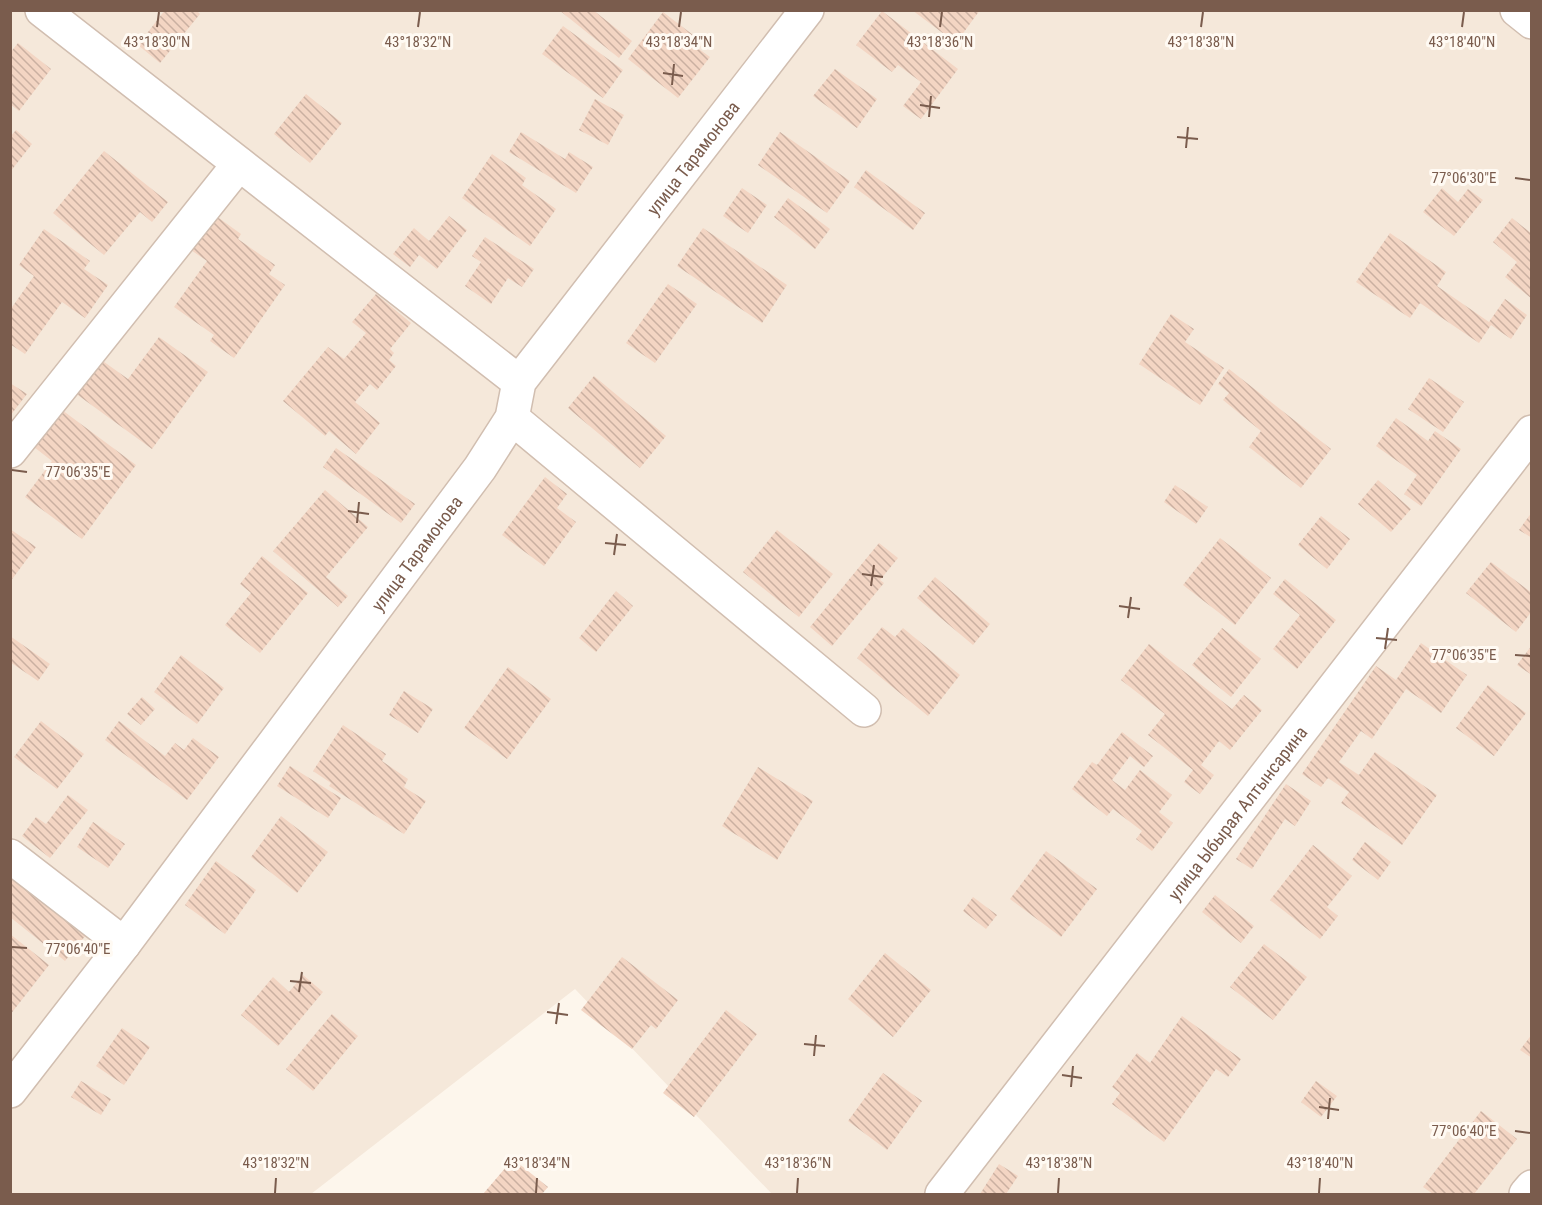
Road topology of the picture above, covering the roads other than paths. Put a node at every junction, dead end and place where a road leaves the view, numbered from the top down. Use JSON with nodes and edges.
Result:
{"nodes":[{"id":1,"x":42,"y":10,"type":"edge"},
{"id":2,"x":807,"y":10,"type":"edge"},
{"id":3,"x":1517,"y":10,"type":"edge"},
{"id":4,"x":1532,"y":22,"type":"edge"},
{"id":5,"x":239,"y":164,"type":"junction"},
{"id":6,"x":519,"y":382,"type":"junction"},
{"id":7,"x":512,"y":418,"type":"junction"},
{"id":8,"x":1532,"y":432,"type":"edge"},
{"id":9,"x":10,"y":451,"type":"edge"},
{"id":10,"x":864,"y":710,"type":"dead end"},
{"id":11,"x":10,"y":856,"type":"edge"},
{"id":12,"x":124,"y":944,"type":"junction"},
{"id":13,"x":10,"y":1091,"type":"edge"},
{"id":14,"x":1532,"y":1186,"type":"edge"},
{"id":15,"x":942,"y":1194,"type":"edge"},
{"id":16,"x":1526,"y":1194,"type":"edge"}],
"edges":[{"from":1,"to":5,"type":"street"},
{"from":2,"to":6,"type":"street","name":"улица Тарамонова"},
{"from":3,"to":4,"type":"street"},
{"from":5,"to":6,"type":"street"},
{"from":5,"to":9,"type":"street"},
{"from":6,"to":7,"type":"street","name":"улица Тарамонова"},
{"from":7,"to":10,"type":"street"},
{"from":7,"to":12,"type":"street","name":"улица Тарамонова"},
{"from":8,"to":15,"type":"street","name":"улица Ыбырая Алтынсарина"},
{"from":11,"to":12,"type":"street"},
{"from":12,"to":13,"type":"street","name":"улица Тарамонова"},
{"from":14,"to":16,"type":"street"}]}
